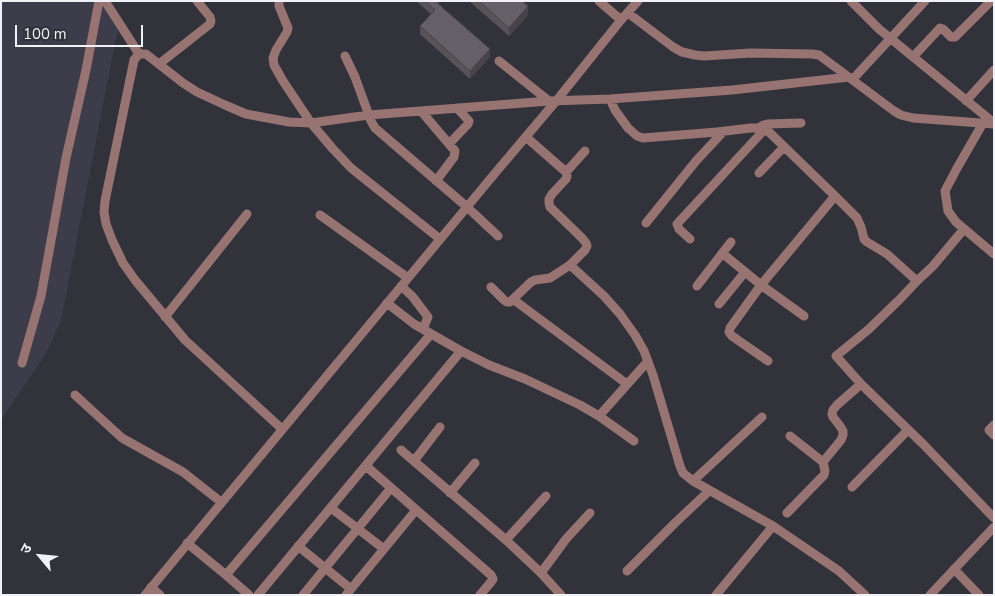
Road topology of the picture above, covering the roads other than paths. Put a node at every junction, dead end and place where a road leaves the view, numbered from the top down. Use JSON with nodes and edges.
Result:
{"nodes":[{"id":1,"x":99,"y":1,"type":"edge"},
{"id":2,"x":106,"y":1,"type":"edge"},
{"id":3,"x":279,"y":1,"type":"edge"},
{"id":4,"x":598,"y":1,"type":"edge"},
{"id":5,"x":638,"y":1,"type":"edge"},
{"id":6,"x":851,"y":1,"type":"edge"},
{"id":7,"x":926,"y":1,"type":"edge"},
{"id":8,"x":990,"y":1,"type":"edge"},
{"id":9,"x":200,"y":2,"type":"edge"},
{"id":10,"x":624,"y":17,"type":"junction"},
{"id":11,"x":890,"y":38,"type":"junction"},
{"id":12,"x":139,"y":54,"type":"junction"},
{"id":13,"x":345,"y":56,"type":"dead end"},
{"id":14,"x":913,"y":57,"type":"junction"},
{"id":15,"x":499,"y":61,"type":"dead end"},
{"id":16,"x":159,"y":64,"type":"junction"},
{"id":17,"x":994,"y":70,"type":"edge"},
{"id":18,"x":851,"y":78,"type":"junction"},
{"id":19,"x":610,"y":99,"type":"junction"},
{"id":20,"x":553,"y":100,"type":"junction"},
{"id":21,"x":966,"y":101,"type":"junction"},
{"id":22,"x":457,"y":108,"type":"junction"},
{"id":23,"x":421,"y":111,"type":"junction"},
{"id":24,"x":369,"y":115,"type":"junction"},
{"id":25,"x":311,"y":123,"type":"junction"},
{"id":26,"x":801,"y":123,"type":"dead end"},
{"id":27,"x":983,"y":123,"type":"junction"},
{"id":28,"x":994,"y":124,"type":"edge"},
{"id":29,"x":762,"y":129,"type":"junction"},
{"id":30,"x":723,"y":132,"type":"junction"},
{"id":31,"x":526,"y":137,"type":"junction"},
{"id":32,"x":449,"y":144,"type":"junction"},
{"id":33,"x":784,"y":146,"type":"junction"},
{"id":34,"x":585,"y":151,"type":"dead end"},
{"id":35,"x":566,"y":172,"type":"junction"},
{"id":36,"x":759,"y":173,"type":"dead end"},
{"id":37,"x":436,"y":181,"type":"junction"},
{"id":38,"x":835,"y":196,"type":"junction"},
{"id":39,"x":467,"y":207,"type":"junction"},
{"id":40,"x":247,"y":214,"type":"dead end"},
{"id":41,"x":320,"y":215,"type":"dead end"},
{"id":42,"x":646,"y":223,"type":"dead end"},
{"id":43,"x":964,"y":229,"type":"junction"},
{"id":44,"x":498,"y":236,"type":"dead end"},
{"id":45,"x":440,"y":239,"type":"junction"},
{"id":46,"x":690,"y":239,"type":"dead end"},
{"id":47,"x":731,"y":242,"type":"dead end"},
{"id":48,"x":722,"y":253,"type":"junction"},
{"id":49,"x":994,"y":254,"type":"edge"},
{"id":50,"x":570,"y":265,"type":"junction"},
{"id":51,"x":745,"y":272,"type":"junction"},
{"id":52,"x":408,"y":278,"type":"junction"},
{"id":53,"x":917,"y":281,"type":"junction"},
{"id":54,"x":760,"y":285,"type":"junction"},
{"id":55,"x":401,"y":286,"type":"junction"},
{"id":56,"x":697,"y":286,"type":"dead end"},
{"id":57,"x":491,"y":287,"type":"dead end"},
{"id":58,"x":514,"y":300,"type":"junction"},
{"id":59,"x":387,"y":303,"type":"junction"},
{"id":60,"x":719,"y":304,"type":"dead end"},
{"id":61,"x":804,"y":316,"type":"dead end"},
{"id":62,"x":165,"y":317,"type":"junction"},
{"id":63,"x":423,"y":330,"type":"junction"},
{"id":64,"x":431,"y":334,"type":"junction"},
{"id":65,"x":461,"y":351,"type":"junction"},
{"id":66,"x":648,"y":361,"type":"junction"},
{"id":67,"x":768,"y":361,"type":"dead end"},
{"id":68,"x":22,"y":363,"type":"dead end"},
{"id":69,"x":627,"y":384,"type":"junction"},
{"id":70,"x":861,"y":384,"type":"junction"},
{"id":71,"x":75,"y":394,"type":"dead end"},
{"id":72,"x":599,"y":416,"type":"junction"},
{"id":73,"x":762,"y":416,"type":"dead end"},
{"id":74,"x":994,"y":424,"type":"edge"},
{"id":75,"x":440,"y":427,"type":"dead end"},
{"id":76,"x":282,"y":430,"type":"junction"},
{"id":77,"x":908,"y":430,"type":"junction"},
{"id":78,"x":994,"y":435,"type":"edge"},
{"id":79,"x":790,"y":436,"type":"dead end"},
{"id":80,"x":634,"y":442,"type":"dead end"},
{"id":81,"x":401,"y":450,"type":"dead end"},
{"id":82,"x":414,"y":461,"type":"junction"},
{"id":83,"x":823,"y":462,"type":"junction"},
{"id":84,"x":476,"y":463,"type":"dead end"},
{"id":85,"x":366,"y":466,"type":"junction"},
{"id":86,"x":693,"y":481,"type":"junction"},
{"id":87,"x":390,"y":488,"type":"junction"},
{"id":88,"x":852,"y":488,"type":"dead end"},
{"id":89,"x":709,"y":491,"type":"junction"},
{"id":90,"x":450,"y":493,"type":"junction"},
{"id":91,"x":546,"y":496,"type":"dead end"},
{"id":92,"x":221,"y":502,"type":"junction"},
{"id":93,"x":331,"y":508,"type":"junction"},
{"id":94,"x":416,"y":510,"type":"junction"},
{"id":95,"x":788,"y":512,"type":"dead end"},
{"id":96,"x":590,"y":514,"type":"dead end"},
{"id":97,"x":994,"y":518,"type":"edge"},
{"id":98,"x":773,"y":526,"type":"junction"},
{"id":99,"x":994,"y":527,"type":"edge"},
{"id":100,"x":357,"y":528,"type":"junction"},
{"id":101,"x":506,"y":540,"type":"junction"},
{"id":102,"x":187,"y":543,"type":"junction"},
{"id":103,"x":298,"y":546,"type":"junction"},
{"id":104,"x":384,"y":549,"type":"junction"},
{"id":105,"x":325,"y":568,"type":"junction"},
{"id":106,"x":954,"y":569,"type":"junction"},
{"id":107,"x":627,"y":571,"type":"dead end"},
{"id":108,"x":541,"y":573,"type":"junction"},
{"id":109,"x":226,"y":575,"type":"junction"},
{"id":110,"x":151,"y":587,"type":"junction"},
{"id":111,"x":349,"y":592,"type":"edge"},
{"id":112,"x":557,"y":593,"type":"edge"},
{"id":113,"x":145,"y":595,"type":"edge"},
{"id":114,"x":160,"y":595,"type":"edge"},
{"id":115,"x":249,"y":595,"type":"edge"},
{"id":116,"x":258,"y":595,"type":"edge"},
{"id":117,"x":303,"y":595,"type":"edge"},
{"id":118,"x":480,"y":595,"type":"edge"},
{"id":119,"x":716,"y":595,"type":"edge"},
{"id":120,"x":865,"y":595,"type":"edge"},
{"id":121,"x":930,"y":595,"type":"edge"},
{"id":122,"x":979,"y":595,"type":"edge"}],
"edges":[{"from":1,"to":68,"type":"street"},
{"from":2,"to":12,"type":"street"},
{"from":3,"to":25,"type":"street"},
{"from":4,"to":10,"type":"street"},
{"from":5,"to":10,"type":"street"},
{"from":6,"to":11,"type":"street"},
{"from":7,"to":11,"type":"street"},
{"from":8,"to":14,"type":"street"},
{"from":9,"to":16,"type":"street"},
{"from":10,"to":18,"type":"street"},
{"from":10,"to":20,"type":"street"},
{"from":11,"to":14,"type":"street"},
{"from":11,"to":18,"type":"street"},
{"from":12,"to":16,"type":"street"},
{"from":12,"to":62,"type":"street"},
{"from":13,"to":24,"type":"street"},
{"from":14,"to":21,"type":"street"},
{"from":15,"to":20,"type":"street"},
{"from":16,"to":25,"type":"street"},
{"from":17,"to":21,"type":"street"},
{"from":18,"to":19,"type":"street"},
{"from":18,"to":27,"type":"street"},
{"from":19,"to":20,"type":"street"},
{"from":19,"to":30,"type":"street"},
{"from":20,"to":22,"type":"street"},
{"from":20,"to":31,"type":"street"},
{"from":21,"to":28,"type":"street"},
{"from":22,"to":23,"type":"street"},
{"from":22,"to":32,"type":"street"},
{"from":23,"to":24,"type":"street"},
{"from":23,"to":32,"type":"street"},
{"from":24,"to":25,"type":"street"},
{"from":24,"to":37,"type":"street"},
{"from":25,"to":45,"type":"street"},
{"from":26,"to":29,"type":"street"},
{"from":27,"to":28,"type":"street"},
{"from":27,"to":43,"type":"street"},
{"from":29,"to":30,"type":"street"},
{"from":29,"to":33,"type":"street"},
{"from":29,"to":46,"type":"street"},
{"from":30,"to":42,"type":"street"},
{"from":31,"to":35,"type":"street"},
{"from":31,"to":39,"type":"street"},
{"from":32,"to":37,"type":"street"},
{"from":33,"to":36,"type":"street"},
{"from":33,"to":38,"type":"street"},
{"from":34,"to":35,"type":"street"},
{"from":35,"to":50,"type":"street"},
{"from":37,"to":39,"type":"street"},
{"from":38,"to":53,"type":"street"},
{"from":38,"to":54,"type":"street"},
{"from":39,"to":44,"type":"street"},
{"from":39,"to":45,"type":"street"},
{"from":40,"to":62,"type":"street"},
{"from":41,"to":52,"type":"street"},
{"from":43,"to":49,"type":"street"},
{"from":43,"to":53,"type":"street"},
{"from":45,"to":52,"type":"street"},
{"from":47,"to":48,"type":"street"},
{"from":48,"to":51,"type":"street"},
{"from":48,"to":56,"type":"street"},
{"from":50,"to":58,"type":"street"},
{"from":50,"to":66,"type":"street"},
{"from":51,"to":54,"type":"street"},
{"from":51,"to":60,"type":"street"},
{"from":52,"to":55,"type":"street"},
{"from":53,"to":70,"type":"street"},
{"from":54,"to":61,"type":"street"},
{"from":54,"to":67,"type":"street"},
{"from":55,"to":59,"type":"street"},
{"from":55,"to":63,"type":"street"},
{"from":57,"to":58,"type":"street"},
{"from":58,"to":69,"type":"street"},
{"from":59,"to":63,"type":"street"},
{"from":59,"to":76,"type":"street"},
{"from":62,"to":76,"type":"street"},
{"from":63,"to":64,"type":"street"},
{"from":64,"to":65,"type":"street"},
{"from":64,"to":109,"type":"street"},
{"from":65,"to":72,"type":"street"},
{"from":65,"to":85,"type":"street"},
{"from":66,"to":69,"type":"street"},
{"from":66,"to":86,"type":"street"},
{"from":69,"to":72,"type":"street"},
{"from":70,"to":77,"type":"street"},
{"from":70,"to":83,"type":"street"},
{"from":71,"to":92,"type":"street"},
{"from":72,"to":80,"type":"street"},
{"from":73,"to":86,"type":"street"},
{"from":74,"to":78,"type":"street"},
{"from":75,"to":82,"type":"street"},
{"from":76,"to":92,"type":"street"},
{"from":77,"to":88,"type":"street"},
{"from":77,"to":97,"type":"street"},
{"from":79,"to":83,"type":"street"},
{"from":81,"to":82,"type":"street"},
{"from":82,"to":90,"type":"street"},
{"from":83,"to":95,"type":"street"},
{"from":84,"to":90,"type":"street"},
{"from":85,"to":87,"type":"street"},
{"from":85,"to":93,"type":"street"},
{"from":86,"to":89,"type":"street"},
{"from":87,"to":94,"type":"street"},
{"from":87,"to":100,"type":"street"},
{"from":89,"to":98,"type":"street"},
{"from":89,"to":107,"type":"street"},
{"from":90,"to":101,"type":"street"},
{"from":91,"to":101,"type":"street"},
{"from":92,"to":102,"type":"street"},
{"from":93,"to":100,"type":"street"},
{"from":93,"to":103,"type":"street"},
{"from":94,"to":104,"type":"street"},
{"from":94,"to":118,"type":"street"},
{"from":96,"to":108,"type":"street"},
{"from":98,"to":119,"type":"street"},
{"from":98,"to":120,"type":"street"},
{"from":99,"to":106,"type":"street"},
{"from":100,"to":104,"type":"street"},
{"from":100,"to":105,"type":"street"},
{"from":101,"to":108,"type":"street"},
{"from":102,"to":109,"type":"street"},
{"from":102,"to":110,"type":"street"},
{"from":103,"to":105,"type":"street"},
{"from":103,"to":116,"type":"street"},
{"from":104,"to":111,"type":"street"},
{"from":105,"to":111,"type":"street"},
{"from":105,"to":117,"type":"street"},
{"from":106,"to":121,"type":"street"},
{"from":106,"to":122,"type":"street"},
{"from":108,"to":112,"type":"street"},
{"from":109,"to":115,"type":"street"},
{"from":110,"to":113,"type":"street"},
{"from":110,"to":114,"type":"street"}]}
